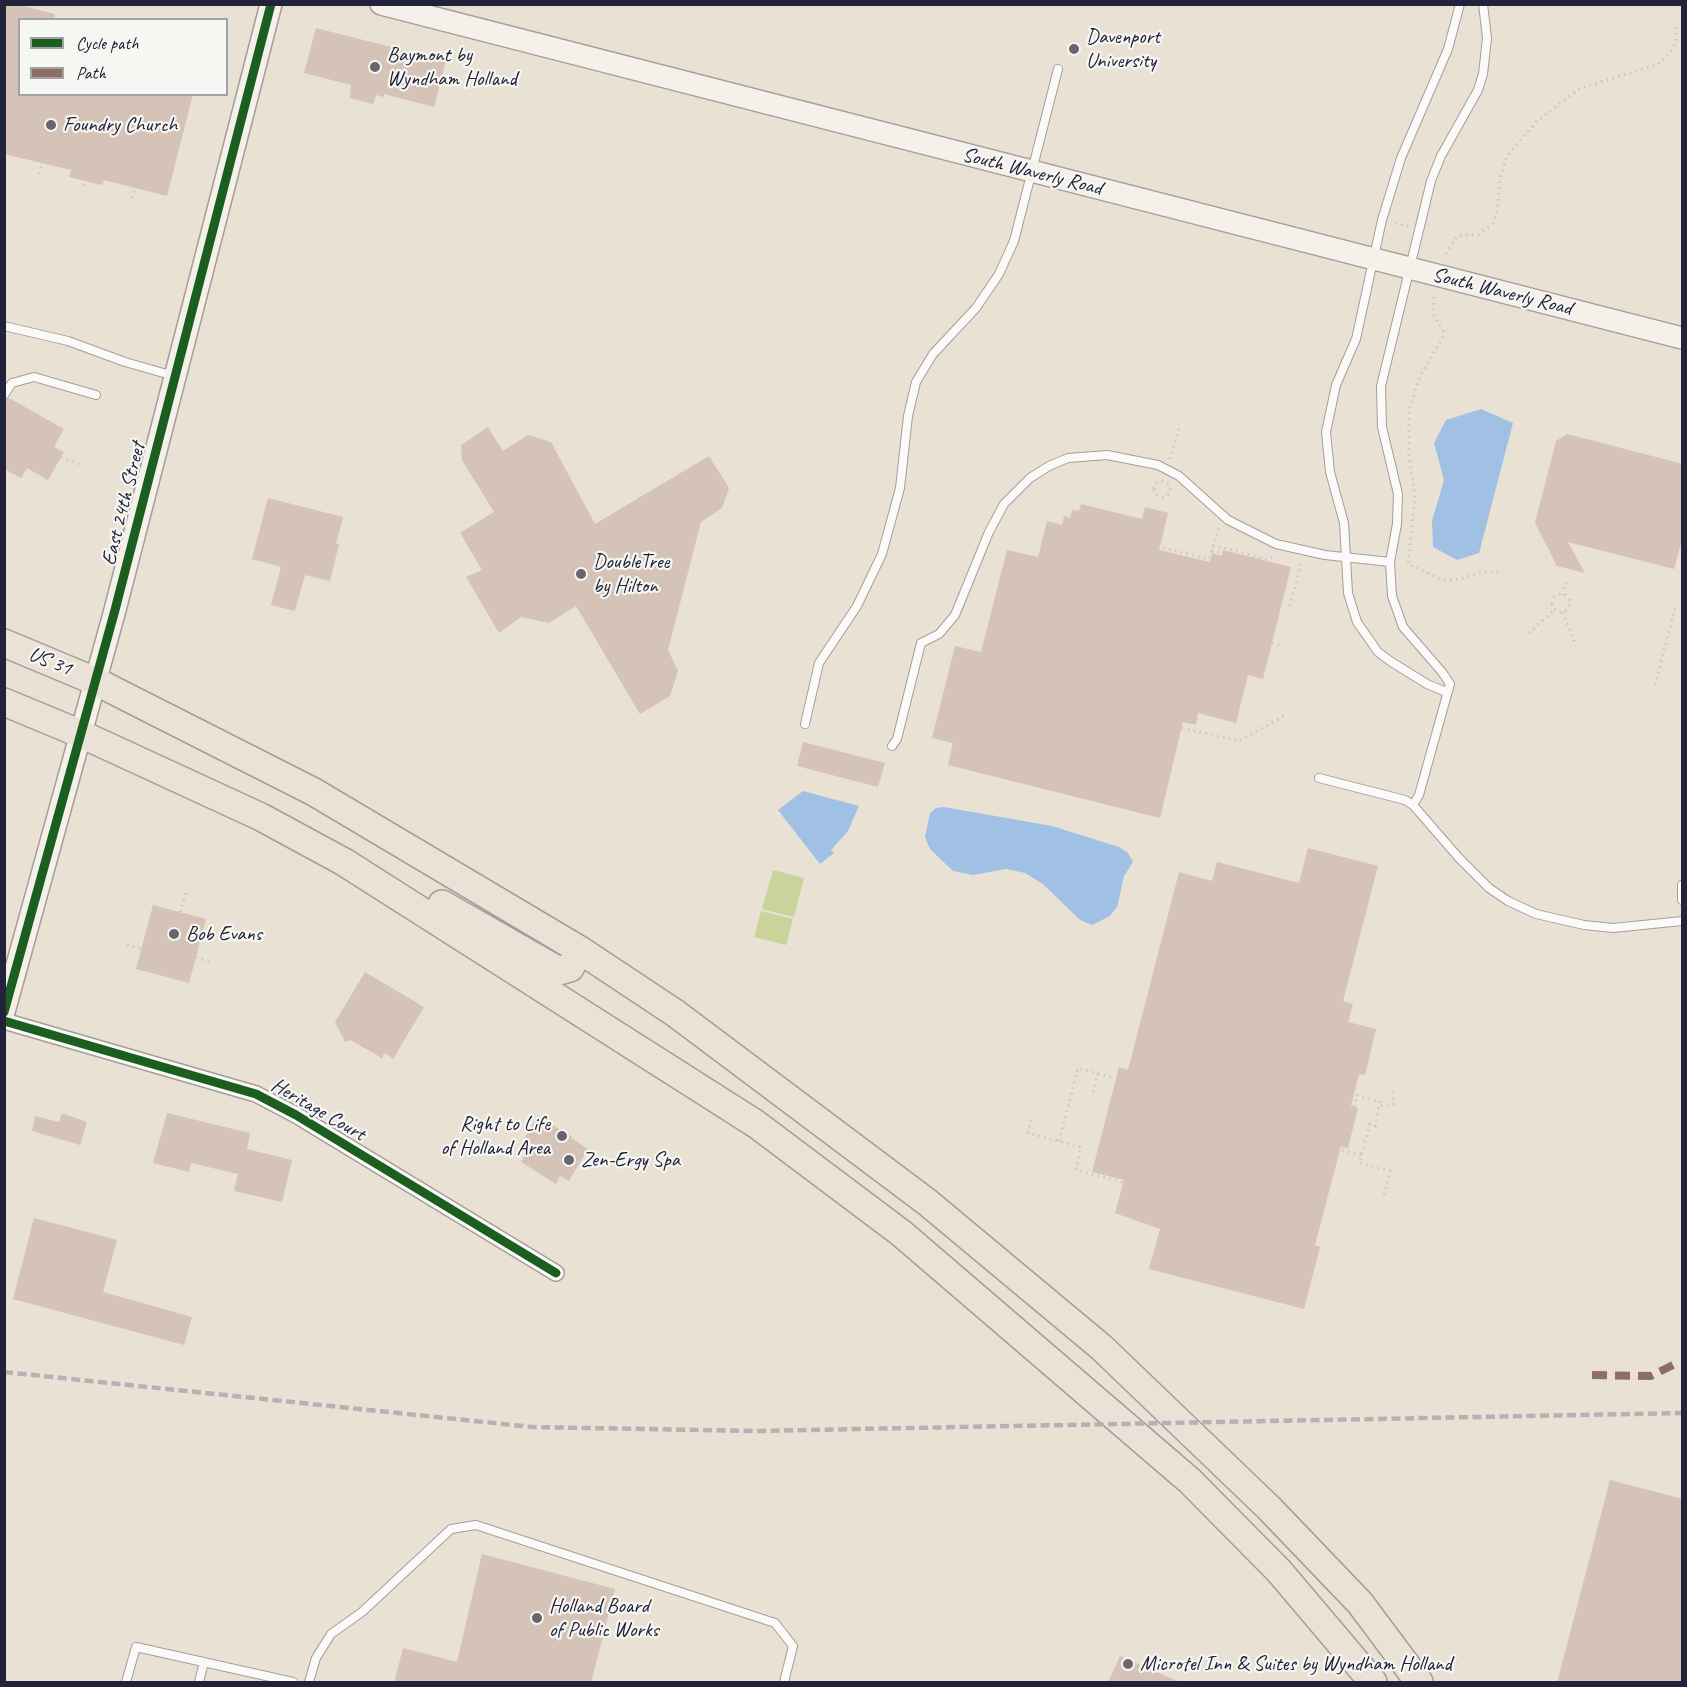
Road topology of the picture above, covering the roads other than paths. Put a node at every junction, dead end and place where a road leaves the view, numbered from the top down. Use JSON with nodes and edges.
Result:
{"nodes":[{"id":1,"x":271,"y":4,"type":"edge"},
{"id":2,"x":381,"y":4,"type":"edge"},
{"id":3,"x":1460,"y":4,"type":"edge"},
{"id":4,"x":1483,"y":4,"type":"edge"},
{"id":5,"x":1058,"y":69,"type":"dead end"},
{"id":6,"x":1032,"y":172,"type":"junction"},
{"id":7,"x":1374,"y":259,"type":"junction"},
{"id":8,"x":1408,"y":268,"type":"junction"},
{"id":9,"x":4,"y":326,"type":"edge"},
{"id":10,"x":1683,"y":338,"type":"edge"},
{"id":11,"x":176,"y":376,"type":"junction"},
{"id":12,"x":4,"y":395,"type":"edge"},
{"id":13,"x":96,"y":395,"type":"dead end"},
{"id":14,"x":1347,"y":558,"type":"junction"},
{"id":15,"x":1390,"y":562,"type":"junction"},
{"id":16,"x":4,"y":643,"type":"edge"},
{"id":17,"x":95,"y":681,"type":"junction"},
{"id":18,"x":1448,"y":688,"type":"junction"},
{"id":19,"x":4,"y":702,"type":"edge"},
{"id":20,"x":805,"y":724,"type":"dead end"},
{"id":21,"x":81,"y":734,"type":"junction"},
{"id":22,"x":892,"y":746,"type":"dead end"},
{"id":23,"x":1319,"y":778,"type":"dead end"},
{"id":24,"x":1413,"y":805,"type":"junction"},
{"id":25,"x":344,"y":862,"type":"junction"},
{"id":26,"x":1683,"y":885,"type":"edge"},
{"id":27,"x":1683,"y":900,"type":"edge"},
{"id":28,"x":1683,"y":921,"type":"edge"},
{"id":29,"x":580,"y":950,"type":"junction"},
{"id":30,"x":10,"y":966,"type":"edge"},
{"id":31,"x":4,"y":1012,"type":"edge"},
{"id":32,"x":4,"y":1021,"type":"edge"},
{"id":33,"x":556,"y":1273,"type":"dead end"},
{"id":34,"x":204,"y":1662,"type":"junction"},
{"id":35,"x":126,"y":1683,"type":"edge"},
{"id":36,"x":199,"y":1683,"type":"edge"},
{"id":37,"x":293,"y":1683,"type":"edge"},
{"id":38,"x":309,"y":1683,"type":"edge"},
{"id":39,"x":784,"y":1683,"type":"edge"},
{"id":40,"x":1373,"y":1683,"type":"edge"},
{"id":41,"x":1419,"y":1683,"type":"edge"}],
"edges":[{"from":1,"to":11,"type":"main road","name":"East 24th Street"},
{"from":2,"to":6,"type":"main road","name":"South Waverly Road"},
{"from":3,"to":7,"type":"lane"},
{"from":4,"to":8,"type":"lane"},
{"from":5,"to":6,"type":"lane"},
{"from":6,"to":7,"type":"main road","name":"South Waverly Road"},
{"from":6,"to":20,"type":"lane"},
{"from":7,"to":8,"type":"main road","name":"South Waverly Road"},
{"from":7,"to":14,"type":"lane"},
{"from":8,"to":10,"type":"main road","name":"South Waverly Road"},
{"from":8,"to":15,"type":"lane"},
{"from":9,"to":11,"type":"lane"},
{"from":11,"to":17,"type":"main road","name":"East 24th Street"},
{"from":12,"to":13,"type":"lane"},
{"from":14,"to":15,"type":"lane"},
{"from":14,"to":18,"type":"lane"},
{"from":14,"to":22,"type":"lane"},
{"from":15,"to":18,"type":"lane"},
{"from":16,"to":17,"type":"highway","name":"US 31","number":"US 31"},
{"from":17,"to":21,"type":"main road","name":"East 24th Street"},
{"from":17,"to":29,"type":"highway","number":"US 31"},
{"from":18,"to":24,"type":"lane"},
{"from":19,"to":21,"type":"highway"},
{"from":21,"to":25,"type":"highway"},
{"from":21,"to":30,"type":"main road","name":"East 24th Street"},
{"from":23,"to":24,"type":"lane"},
{"from":24,"to":28,"type":"lane"},
{"from":25,"to":29,"type":"highway"},
{"from":25,"to":40,"type":"highway"},
{"from":26,"to":27,"type":"lane"},
{"from":29,"to":41,"type":"highway","number":"US 31"},
{"from":30,"to":31,"type":"main road","name":"East 24th Street"},
{"from":32,"to":33,"type":"street","name":"Heritage Court"},
{"from":34,"to":35,"type":"lane"},
{"from":34,"to":36,"type":"lane"},
{"from":34,"to":37,"type":"lane"},
{"from":38,"to":39,"type":"lane"}]}
